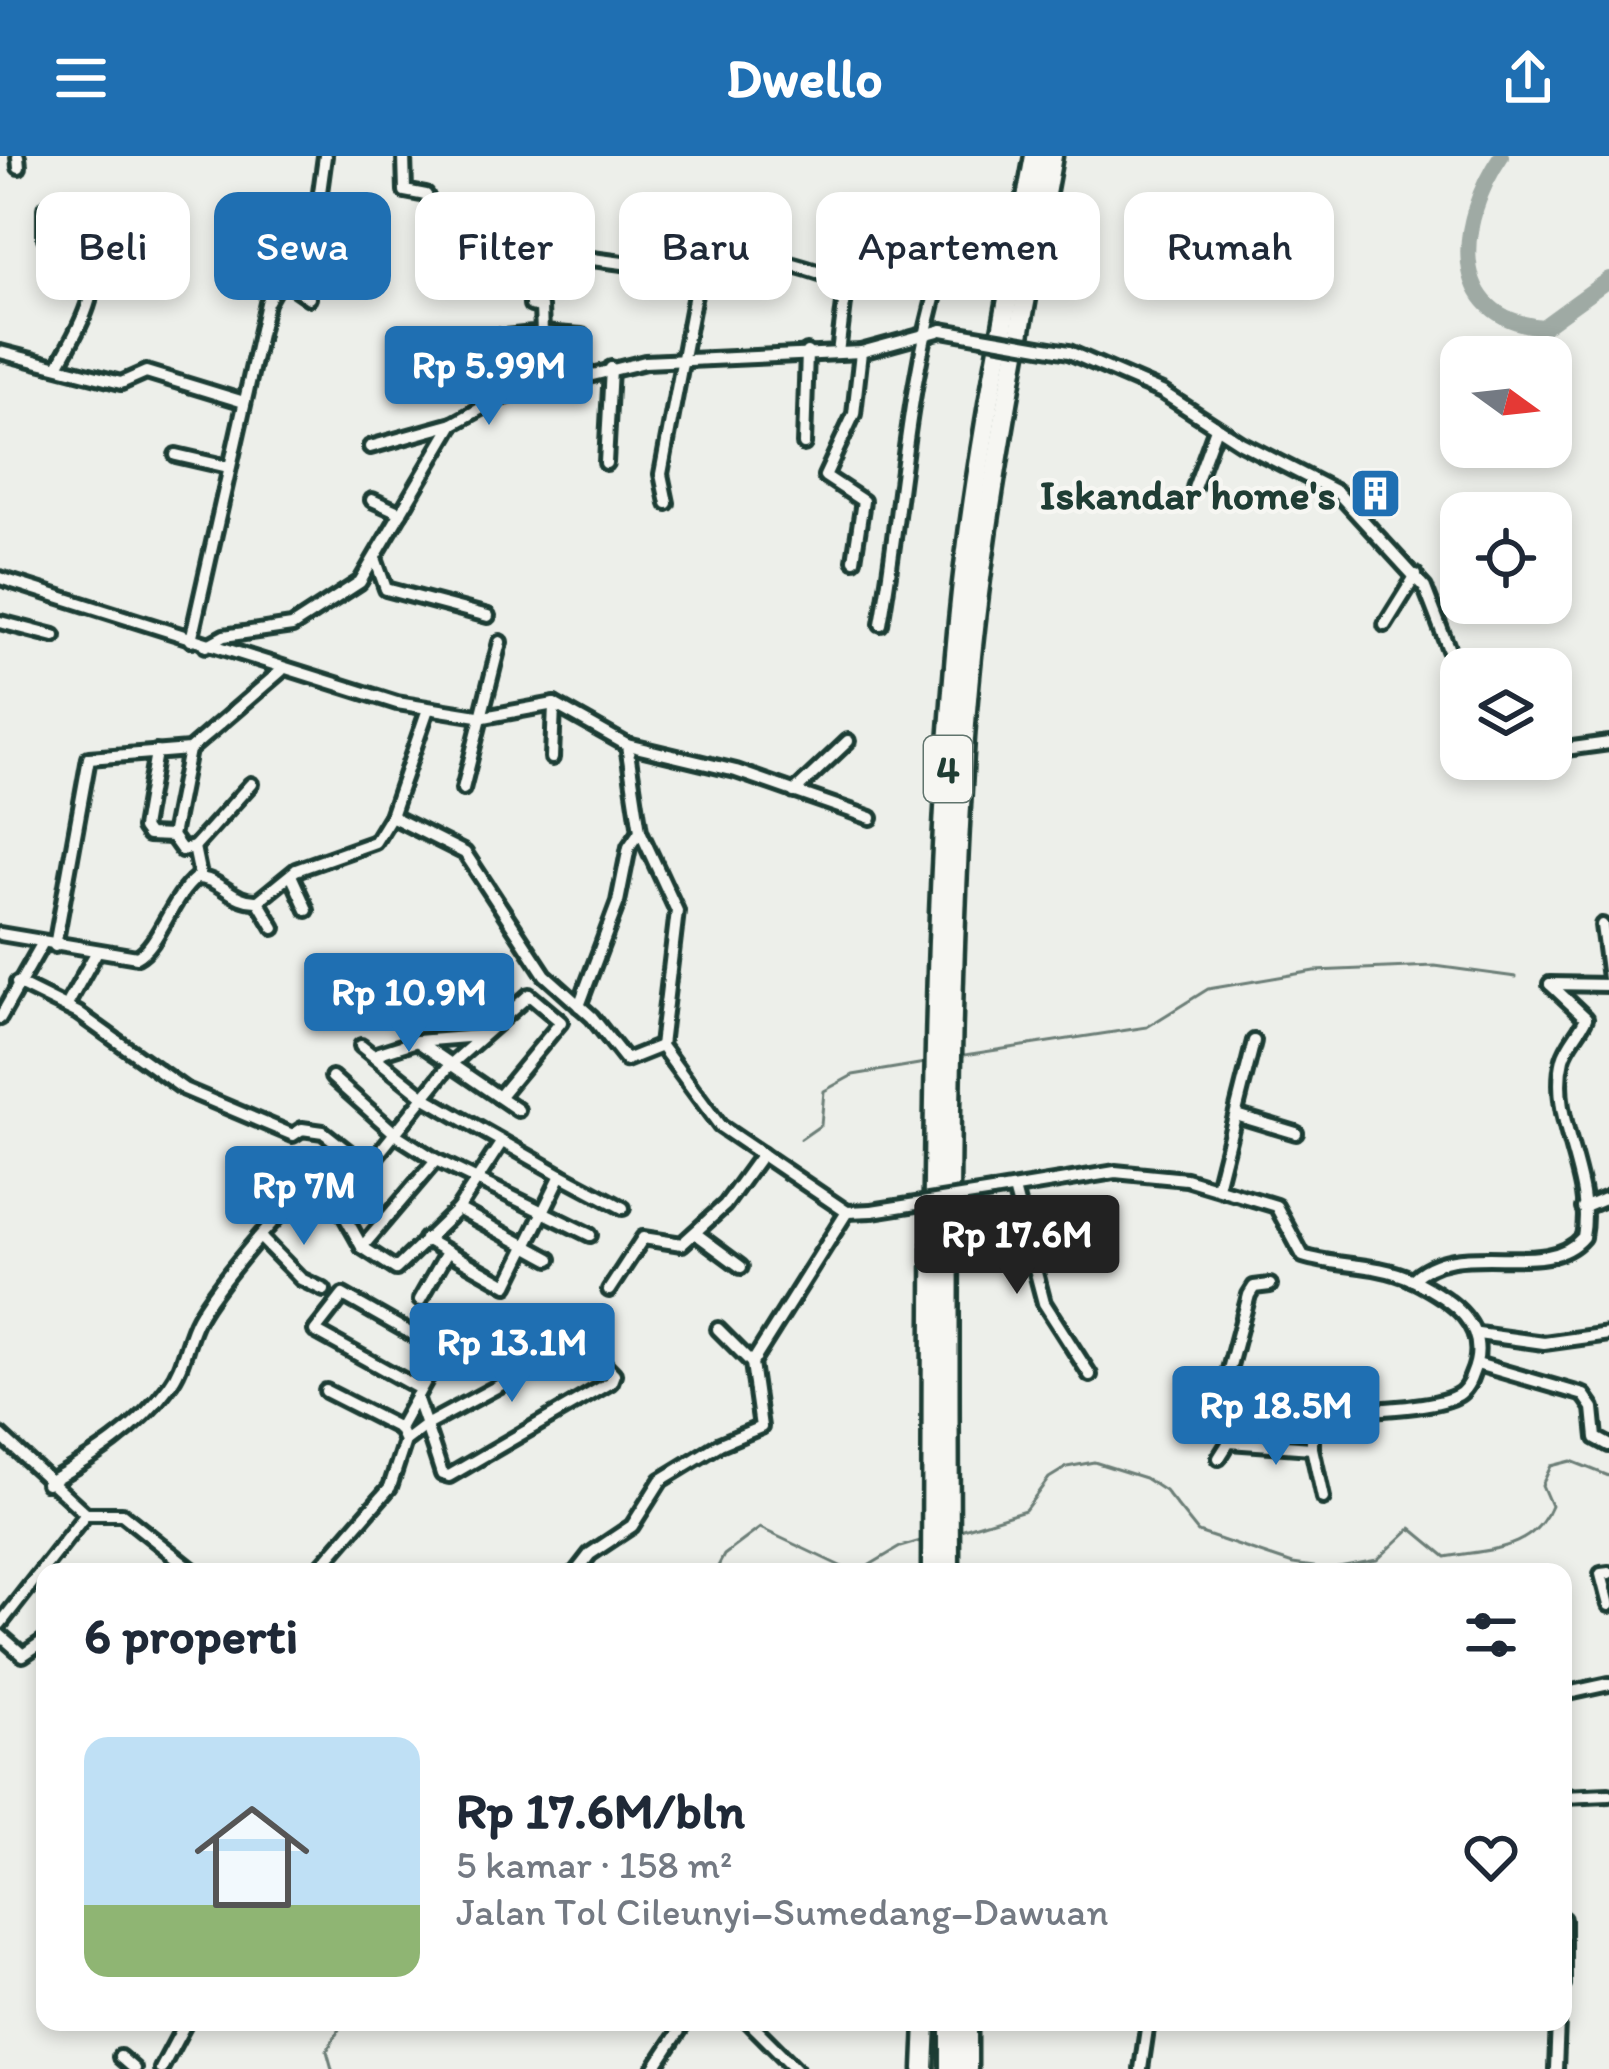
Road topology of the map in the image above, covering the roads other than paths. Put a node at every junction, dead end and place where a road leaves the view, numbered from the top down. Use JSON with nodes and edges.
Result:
{"nodes":[{"id":1,"x":325,"y":156,"type":"edge"},
{"id":2,"x":404,"y":156,"type":"edge"},
{"id":3,"x":1035,"y":156,"type":"edge"},
{"id":4,"x":1052,"y":156,"type":"edge"},
{"id":5,"x":320,"y":192,"type":"edge"},
{"id":6,"x":415,"y":192,"type":"edge"},
{"id":7,"x":619,"y":263,"type":"edge"},
{"id":8,"x":792,"y":267,"type":"edge"},
{"id":9,"x":88,"y":300,"type":"edge"},
{"id":10,"x":269,"y":300,"type":"edge"},
{"id":11,"x":693,"y":300,"type":"edge"},
{"id":12,"x":933,"y":300,"type":"edge"},
{"id":13,"x":542,"y":333,"type":"junction"},
{"id":14,"x":923,"y":333,"type":"junction"},
{"id":15,"x":496,"y":336,"type":"junction"},
{"id":16,"x":582,"y":336,"type":"dead end"},
{"id":17,"x":410,"y":347,"type":"dead end"},
{"id":18,"x":0,"y":352,"type":"edge"},
{"id":19,"x":807,"y":352,"type":"junction"},
{"id":20,"x":861,"y":352,"type":"junction"},
{"id":21,"x":838,"y":353,"type":"junction"},
{"id":22,"x":682,"y":358,"type":"junction"},
{"id":23,"x":58,"y":366,"type":"junction"},
{"id":24,"x":611,"y":368,"type":"junction"},
{"id":25,"x":500,"y":398,"type":"junction"},
{"id":26,"x":244,"y":401,"type":"junction"},
{"id":27,"x":453,"y":424,"type":"junction"},
{"id":28,"x":1216,"y":428,"type":"junction"},
{"id":29,"x":804,"y":444,"type":"dead end"},
{"id":30,"x":370,"y":447,"type":"dead end"},
{"id":31,"x":176,"y":454,"type":"dead end"},
{"id":32,"x":606,"y":463,"type":"dead end"},
{"id":33,"x":228,"y":467,"type":"junction"},
{"id":34,"x":1194,"y":488,"type":"dead end"},
{"id":35,"x":372,"y":500,"type":"dead end"},
{"id":36,"x":667,"y":503,"type":"dead end"},
{"id":37,"x":401,"y":512,"type":"junction"},
{"id":38,"x":854,"y":560,"type":"dead end"},
{"id":39,"x":376,"y":561,"type":"junction"},
{"id":40,"x":1416,"y":575,"type":"junction"},
{"id":41,"x":0,"y":578,"type":"edge"},
{"id":42,"x":488,"y":616,"type":"dead end"},
{"id":43,"x":0,"y":622,"type":"edge"},
{"id":44,"x":881,"y":624,"type":"dead end"},
{"id":45,"x":1385,"y":625,"type":"dead end"},
{"id":46,"x":54,"y":636,"type":"dead end"},
{"id":47,"x":190,"y":640,"type":"junction"},
{"id":48,"x":500,"y":642,"type":"dead end"},
{"id":49,"x":206,"y":646,"type":"junction"},
{"id":50,"x":1450,"y":648,"type":"edge"},
{"id":51,"x":281,"y":670,"type":"junction"},
{"id":52,"x":554,"y":704,"type":"junction"},
{"id":53,"x":428,"y":710,"type":"junction"},
{"id":54,"x":484,"y":717,"type":"junction"},
{"id":55,"x":848,"y":741,"type":"dead end"},
{"id":56,"x":1609,"y":742,"type":"edge"},
{"id":57,"x":627,"y":745,"type":"junction"},
{"id":58,"x":1572,"y":748,"type":"edge"},
{"id":59,"x":189,"y":750,"type":"junction"},
{"id":60,"x":156,"y":752,"type":"junction"},
{"id":61,"x":552,"y":758,"type":"dead end"},
{"id":62,"x":251,"y":784,"type":"dead end"},
{"id":63,"x":463,"y":789,"type":"dead end"},
{"id":64,"x":794,"y":792,"type":"junction"},
{"id":65,"x":391,"y":816,"type":"junction"},
{"id":66,"x":871,"y":818,"type":"dead end"},
{"id":67,"x":640,"y":832,"type":"junction"},
{"id":68,"x":172,"y":836,"type":"junction"},
{"id":69,"x":194,"y":847,"type":"junction"},
{"id":70,"x":291,"y":875,"type":"junction"},
{"id":71,"x":200,"y":876,"type":"junction"},
{"id":72,"x":258,"y":901,"type":"junction"},
{"id":73,"x":307,"y":910,"type":"dead end"},
{"id":74,"x":1602,"y":925,"type":"dead end"},
{"id":75,"x":274,"y":928,"type":"dead end"},
{"id":76,"x":0,"y":934,"type":"edge"},
{"id":77,"x":48,"y":945,"type":"junction"},
{"id":78,"x":96,"y":953,"type":"junction"},
{"id":79,"x":1609,"y":981,"type":"edge"},
{"id":80,"x":17,"y":983,"type":"junction"},
{"id":81,"x":579,"y":1006,"type":"junction"},
{"id":82,"x":66,"y":1007,"type":"junction"},
{"id":83,"x":0,"y":1018,"type":"edge"},
{"id":84,"x":479,"y":1036,"type":"junction"},
{"id":85,"x":417,"y":1041,"type":"junction"},
{"id":86,"x":1254,"y":1041,"type":"dead end"},
{"id":87,"x":361,"y":1046,"type":"dead end"},
{"id":88,"x":661,"y":1046,"type":"junction"},
{"id":89,"x":373,"y":1055,"type":"junction"},
{"id":90,"x":449,"y":1066,"type":"junction"},
{"id":91,"x":332,"y":1077,"type":"dead end"},
{"id":92,"x":499,"y":1097,"type":"junction"},
{"id":93,"x":427,"y":1100,"type":"junction"},
{"id":94,"x":518,"y":1110,"type":"dead end"},
{"id":95,"x":1236,"y":1114,"type":"junction"},
{"id":96,"x":1296,"y":1132,"type":"dead end"},
{"id":97,"x":398,"y":1136,"type":"junction"},
{"id":98,"x":500,"y":1143,"type":"junction"},
{"id":99,"x":762,"y":1154,"type":"junction"},
{"id":100,"x":436,"y":1160,"type":"junction"},
{"id":101,"x":368,"y":1168,"type":"junction"},
{"id":102,"x":561,"y":1175,"type":"junction"},
{"id":103,"x":478,"y":1178,"type":"junction"},
{"id":104,"x":1217,"y":1187,"type":"junction"},
{"id":105,"x":1015,"y":1189,"type":"junction"},
{"id":106,"x":1609,"y":1197,"type":"edge"},
{"id":107,"x":341,"y":1200,"type":"junction"},
{"id":108,"x":623,"y":1208,"type":"dead end"},
{"id":109,"x":1583,"y":1208,"type":"junction"},
{"id":110,"x":458,"y":1209,"type":"junction"},
{"id":111,"x":544,"y":1211,"type":"junction"},
{"id":112,"x":847,"y":1212,"type":"junction"},
{"id":113,"x":695,"y":1233,"type":"junction"},
{"id":114,"x":590,"y":1235,"type":"dead end"},
{"id":115,"x":261,"y":1238,"type":"junction"},
{"id":116,"x":425,"y":1239,"type":"junction"},
{"id":117,"x":362,"y":1247,"type":"junction"},
{"id":118,"x":526,"y":1247,"type":"junction"},
{"id":119,"x":446,"y":1254,"type":"junction"},
{"id":120,"x":550,"y":1259,"type":"dead end"},
{"id":121,"x":741,"y":1267,"type":"dead end"},
{"id":122,"x":1412,"y":1280,"type":"junction"},
{"id":123,"x":1270,"y":1285,"type":"dead end"},
{"id":124,"x":324,"y":1290,"type":"dead end"},
{"id":125,"x":609,"y":1290,"type":"dead end"},
{"id":126,"x":420,"y":1300,"type":"dead end"},
{"id":127,"x":718,"y":1328,"type":"dead end"},
{"id":128,"x":1478,"y":1334,"type":"junction"},
{"id":129,"x":1609,"y":1334,"type":"edge"},
{"id":130,"x":752,"y":1363,"type":"junction"},
{"id":131,"x":1477,"y":1364,"type":"junction"},
{"id":132,"x":1090,"y":1375,"type":"dead end"},
{"id":133,"x":940,"y":1388,"type":"junction"},
{"id":134,"x":326,"y":1391,"type":"dead end"},
{"id":135,"x":418,"y":1394,"type":"junction"},
{"id":136,"x":1592,"y":1408,"type":"junction"},
{"id":137,"x":1312,"y":1410,"type":"junction"},
{"id":138,"x":1609,"y":1415,"type":"edge"},
{"id":139,"x":426,"y":1425,"type":"junction"},
{"id":140,"x":399,"y":1428,"type":"junction"},
{"id":141,"x":0,"y":1436,"type":"edge"},
{"id":142,"x":405,"y":1441,"type":"junction"},
{"id":143,"x":1609,"y":1445,"type":"edge"},
{"id":144,"x":1312,"y":1448,"type":"junction"},
{"id":145,"x":1219,"y":1458,"type":"dead end"},
{"id":146,"x":47,"y":1483,"type":"junction"},
{"id":147,"x":1322,"y":1498,"type":"dead end"},
{"id":148,"x":86,"y":1514,"type":"junction"},
{"id":149,"x":48,"y":1563,"type":"edge"},
{"id":150,"x":184,"y":1563,"type":"edge"},
{"id":151,"x":324,"y":1563,"type":"edge"},
{"id":152,"x":585,"y":1563,"type":"edge"},
{"id":153,"x":932,"y":1563,"type":"edge"},
{"id":154,"x":949,"y":1563,"type":"edge"},
{"id":155,"x":1609,"y":1573,"type":"edge"},
{"id":156,"x":36,"y":1578,"type":"edge"},
{"id":157,"x":1609,"y":1605,"type":"edge"},
{"id":158,"x":0,"y":1624,"type":"edge"},
{"id":159,"x":0,"y":1635,"type":"edge"},
{"id":160,"x":36,"y":1646,"type":"edge"},
{"id":161,"x":1609,"y":1684,"type":"edge"},
{"id":162,"x":1572,"y":1692,"type":"edge"},
{"id":163,"x":1609,"y":1795,"type":"edge"},
{"id":164,"x":1572,"y":1797,"type":"edge"},
{"id":165,"x":181,"y":2031,"type":"edge"},
{"id":166,"x":679,"y":2031,"type":"edge"},
{"id":167,"x":758,"y":2031,"type":"edge"},
{"id":168,"x":928,"y":2031,"type":"edge"},
{"id":169,"x":951,"y":2031,"type":"edge"},
{"id":170,"x":967,"y":2031,"type":"edge"},
{"id":171,"x":1147,"y":2031,"type":"edge"},
{"id":172,"x":1558,"y":2031,"type":"edge"},
{"id":173,"x":121,"y":2057,"type":"dead end"},
{"id":174,"x":134,"y":2069,"type":"edge"},
{"id":175,"x":161,"y":2069,"type":"edge"},
{"id":176,"x":655,"y":2069,"type":"edge"},
{"id":177,"x":796,"y":2069,"type":"edge"},
{"id":178,"x":927,"y":2069,"type":"edge"},
{"id":179,"x":951,"y":2069,"type":"edge"},
{"id":180,"x":968,"y":2069,"type":"edge"},
{"id":181,"x":1141,"y":2069,"type":"edge"},
{"id":182,"x":1556,"y":2069,"type":"edge"}],
"edges":[{"from":1,"to":5,"type":"street"},
{"from":2,"to":6,"type":"street"},
{"from":3,"to":133,"type":"highway","number":"4"},
{"from":4,"to":133,"type":"highway","number":"4"},
{"from":7,"to":13,"type":"street"},
{"from":8,"to":21,"type":"street"},
{"from":9,"to":23,"type":"street"},
{"from":10,"to":26,"type":"street"},
{"from":11,"to":22,"type":"street"},
{"from":12,"to":14,"type":"street"},
{"from":13,"to":15,"type":"street"},
{"from":13,"to":16,"type":"street"},
{"from":14,"to":20,"type":"street"},
{"from":14,"to":28,"type":"street","bridge":true},
{"from":14,"to":44,"type":"street"},
{"from":15,"to":17,"type":"street"},
{"from":15,"to":25,"type":"street"},
{"from":18,"to":23,"type":"street"},
{"from":19,"to":21,"type":"street"},
{"from":19,"to":22,"type":"street"},
{"from":19,"to":29,"type":"street"},
{"from":20,"to":21,"type":"street"},
{"from":20,"to":38,"type":"street"},
{"from":22,"to":24,"type":"street"},
{"from":22,"to":36,"type":"street"},
{"from":23,"to":26,"type":"street"},
{"from":24,"to":25,"type":"street"},
{"from":24,"to":32,"type":"street"},
{"from":25,"to":27,"type":"street"},
{"from":26,"to":33,"type":"street"},
{"from":27,"to":30,"type":"street"},
{"from":27,"to":37,"type":"street"},
{"from":28,"to":34,"type":"street"},
{"from":28,"to":40,"type":"street"},
{"from":31,"to":33,"type":"street"},
{"from":33,"to":47,"type":"street"},
{"from":35,"to":37,"type":"street"},
{"from":37,"to":39,"type":"street"},
{"from":39,"to":42,"type":"street"},
{"from":39,"to":49,"type":"street"},
{"from":40,"to":45,"type":"street"},
{"from":40,"to":50,"type":"street"},
{"from":41,"to":47,"type":"street"},
{"from":43,"to":46,"type":"street"},
{"from":47,"to":49,"type":"street"},
{"from":48,"to":54,"type":"street"},
{"from":49,"to":51,"type":"street"},
{"from":51,"to":53,"type":"street"},
{"from":51,"to":59,"type":"street"},
{"from":52,"to":54,"type":"street"},
{"from":52,"to":57,"type":"street"},
{"from":52,"to":61,"type":"street"},
{"from":53,"to":54,"type":"street"},
{"from":53,"to":65,"type":"street"},
{"from":54,"to":63,"type":"street"},
{"from":55,"to":64,"type":"street"},
{"from":56,"to":58,"type":"street"},
{"from":57,"to":64,"type":"street"},
{"from":57,"to":67,"type":"street"},
{"from":59,"to":60,"type":"street"},
{"from":59,"to":68,"type":"street"},
{"from":60,"to":68,"type":"street"},
{"from":60,"to":77,"type":"street"},
{"from":62,"to":69,"type":"street"},
{"from":64,"to":66,"type":"street"},
{"from":65,"to":70,"type":"street"},
{"from":65,"to":81,"type":"street"},
{"from":67,"to":81,"type":"street"},
{"from":67,"to":88,"type":"street"},
{"from":68,"to":69,"type":"street"},
{"from":69,"to":71,"type":"street"},
{"from":70,"to":72,"type":"street"},
{"from":70,"to":73,"type":"street"},
{"from":71,"to":72,"type":"street"},
{"from":71,"to":78,"type":"street"},
{"from":72,"to":75,"type":"street"},
{"from":74,"to":79,"type":"street"},
{"from":76,"to":77,"type":"street"},
{"from":77,"to":78,"type":"street"},
{"from":77,"to":80,"type":"street"},
{"from":78,"to":82,"type":"street"},
{"from":79,"to":109,"type":"street"},
{"from":80,"to":82,"type":"street"},
{"from":80,"to":83,"type":"street"},
{"from":81,"to":88,"type":"street"},
{"from":82,"to":101,"type":"street"},
{"from":84,"to":85,"type":"street"},
{"from":84,"to":90,"type":"street"},
{"from":84,"to":92,"type":"street"},
{"from":85,"to":89,"type":"street"},
{"from":85,"to":90,"type":"street"},
{"from":86,"to":95,"type":"street"},
{"from":87,"to":89,"type":"street"},
{"from":88,"to":99,"type":"street"},
{"from":89,"to":93,"type":"street"},
{"from":90,"to":92,"type":"street"},
{"from":90,"to":93,"type":"street"},
{"from":91,"to":97,"type":"street"},
{"from":92,"to":94,"type":"street"},
{"from":93,"to":97,"type":"street"},
{"from":93,"to":98,"type":"street"},
{"from":95,"to":96,"type":"street"},
{"from":95,"to":104,"type":"street"},
{"from":97,"to":100,"type":"street"},
{"from":97,"to":101,"type":"street"},
{"from":98,"to":102,"type":"street"},
{"from":98,"to":103,"type":"street"},
{"from":99,"to":112,"type":"street"},
{"from":99,"to":113,"type":"street"},
{"from":100,"to":103,"type":"street"},
{"from":100,"to":117,"type":"street"},
{"from":101,"to":107,"type":"street"},
{"from":102,"to":108,"type":"street"},
{"from":102,"to":111,"type":"street"},
{"from":103,"to":110,"type":"street"},
{"from":103,"to":111,"type":"street"},
{"from":104,"to":105,"type":"street"},
{"from":104,"to":122,"type":"street"},
{"from":105,"to":112,"type":"street","bridge":true},
{"from":105,"to":132,"type":"street"},
{"from":106,"to":109,"type":"street"},
{"from":107,"to":115,"type":"street"},
{"from":107,"to":117,"type":"street"},
{"from":109,"to":122,"type":"street"},
{"from":110,"to":116,"type":"street"},
{"from":110,"to":118,"type":"street"},
{"from":111,"to":114,"type":"street"},
{"from":111,"to":118,"type":"street"},
{"from":112,"to":130,"type":"street"},
{"from":113,"to":121,"type":"street"},
{"from":113,"to":125,"type":"street"},
{"from":115,"to":124,"type":"street"},
{"from":115,"to":146,"type":"street"},
{"from":116,"to":117,"type":"street"},
{"from":116,"to":119,"type":"street"},
{"from":118,"to":119,"type":"street"},
{"from":118,"to":120,"type":"street"},
{"from":119,"to":126,"type":"street"},
{"from":122,"to":128,"type":"street"},
{"from":123,"to":137,"type":"street"},
{"from":127,"to":130,"type":"street"},
{"from":128,"to":129,"type":"street"},
{"from":128,"to":131,"type":"street"},
{"from":130,"to":152,"type":"street"},
{"from":131,"to":136,"type":"street"},
{"from":131,"to":137,"type":"street"},
{"from":133,"to":153,"type":"highway","number":"4"},
{"from":133,"to":154,"type":"highway","number":"4"},
{"from":134,"to":140,"type":"street"},
{"from":135,"to":135,"type":"street"},
{"from":135,"to":139,"type":"street"},
{"from":135,"to":140,"type":"street"},
{"from":136,"to":138,"type":"street"},
{"from":136,"to":143,"type":"street"},
{"from":137,"to":144,"type":"street"},
{"from":139,"to":139,"type":"street"},
{"from":139,"to":142,"type":"street"},
{"from":140,"to":142,"type":"street"},
{"from":141,"to":146,"type":"street"},
{"from":142,"to":151,"type":"street"},
{"from":144,"to":145,"type":"street"},
{"from":144,"to":147,"type":"street"},
{"from":146,"to":148,"type":"street"},
{"from":148,"to":149,"type":"street"},
{"from":148,"to":150,"type":"street"},
{"from":155,"to":157,"type":"street"},
{"from":156,"to":158,"type":"street"},
{"from":159,"to":160,"type":"street"},
{"from":161,"to":162,"type":"street"},
{"from":163,"to":164,"type":"street"},
{"from":165,"to":175,"type":"street"},
{"from":166,"to":176,"type":"street"},
{"from":167,"to":177,"type":"street"},
{"from":168,"to":178,"type":"highway"},
{"from":169,"to":179,"type":"highway"},
{"from":170,"to":180,"type":"highway"},
{"from":171,"to":181,"type":"street"},
{"from":172,"to":182,"type":"street"},
{"from":173,"to":174,"type":"street"}]}
